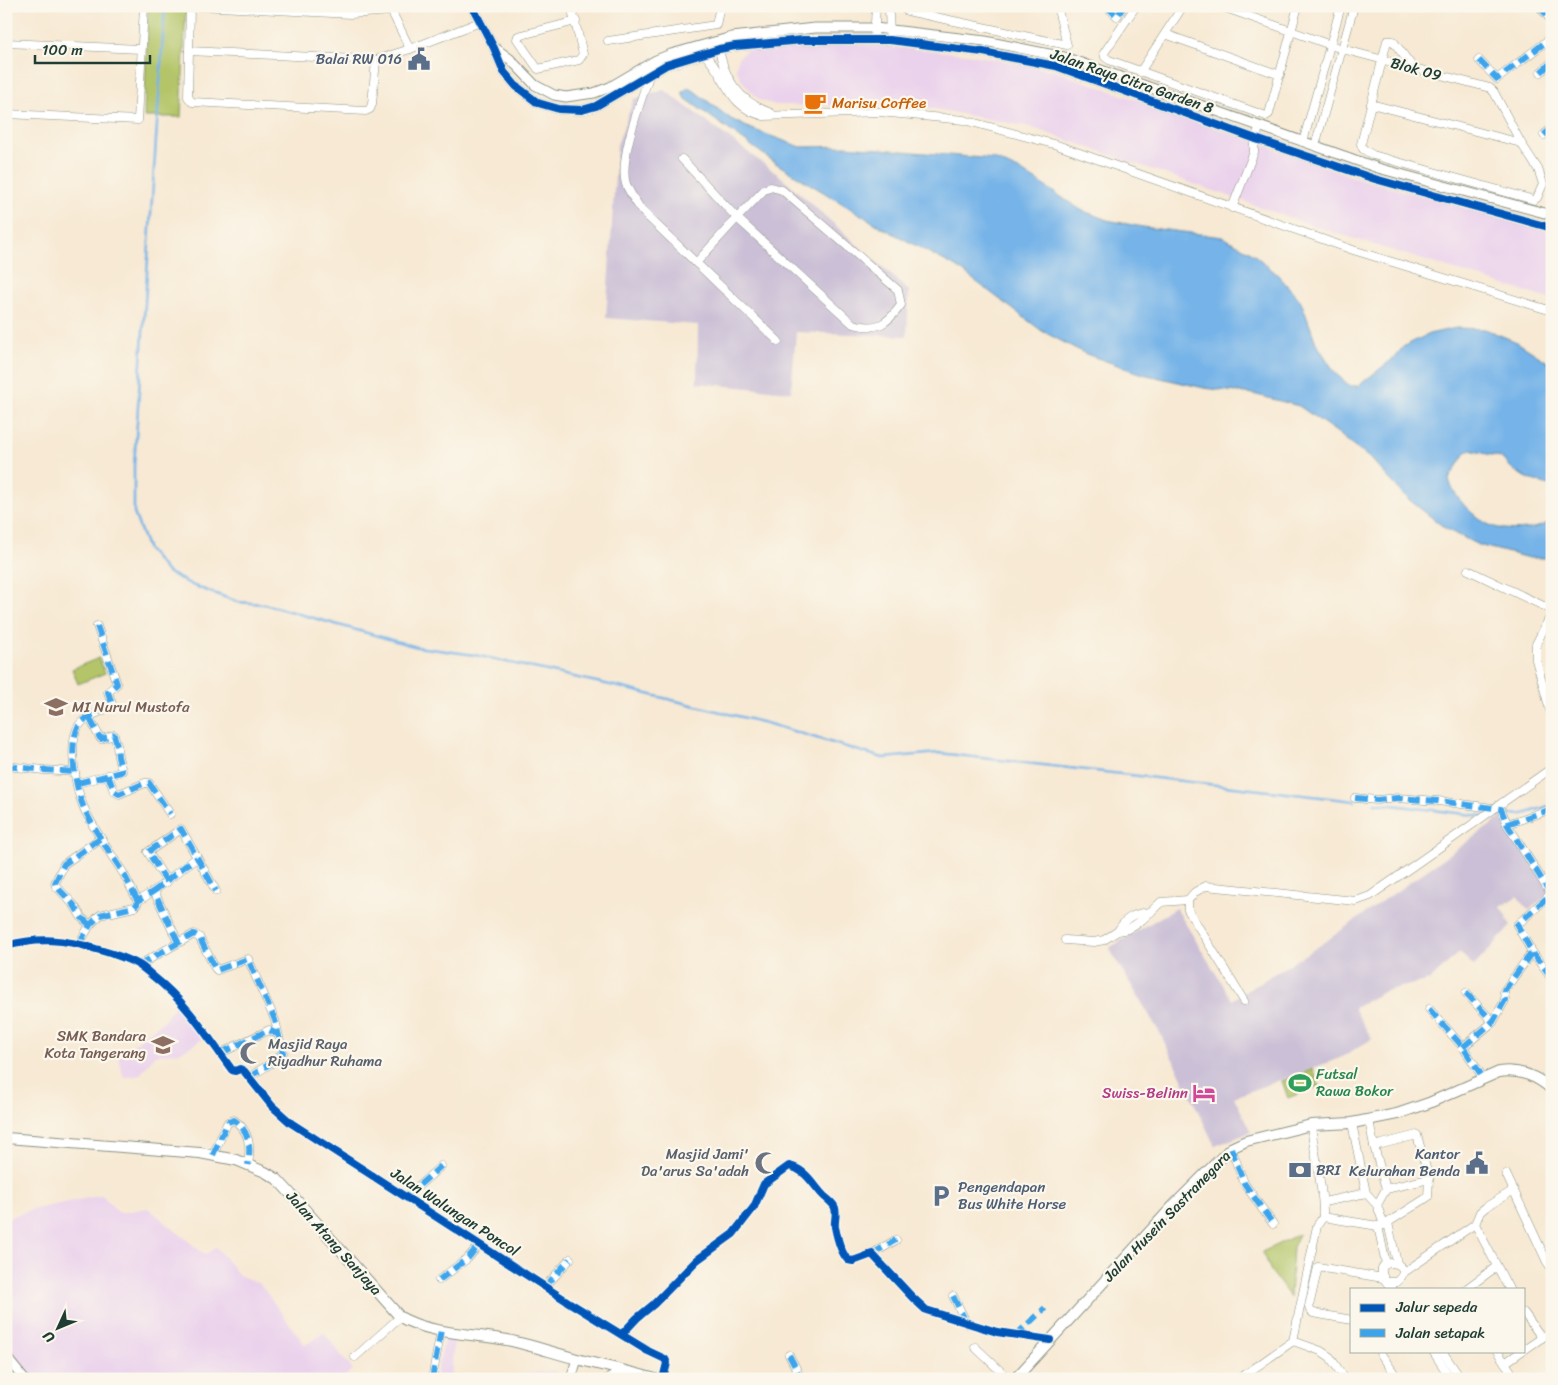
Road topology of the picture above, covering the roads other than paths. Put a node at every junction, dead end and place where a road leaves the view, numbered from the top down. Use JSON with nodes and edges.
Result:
{"nodes":[{"id":1,"x":142,"y":6,"type":"edge"},
{"id":2,"x":190,"y":6,"type":"edge"},
{"id":3,"x":200,"y":6,"type":"edge"},
{"id":4,"x":472,"y":6,"type":"edge"},
{"id":5,"x":571,"y":6,"type":"edge"},
{"id":6,"x":720,"y":6,"type":"edge"},
{"id":7,"x":876,"y":6,"type":"edge"},
{"id":8,"x":889,"y":6,"type":"edge"},
{"id":9,"x":901,"y":6,"type":"edge"},
{"id":10,"x":1057,"y":6,"type":"edge"},
{"id":11,"x":1106,"y":6,"type":"edge"},
{"id":12,"x":1124,"y":6,"type":"edge"},
{"id":13,"x":1136,"y":6,"type":"edge"},
{"id":14,"x":1184,"y":6,"type":"edge"},
{"id":15,"x":1220,"y":6,"type":"edge"},
{"id":16,"x":1298,"y":6,"type":"edge"},
{"id":17,"x":1340,"y":6,"type":"edge"},
{"id":18,"x":1354,"y":6,"type":"edge"},
{"id":19,"x":1539,"y":6,"type":"edge"},
{"id":20,"x":390,"y":9,"type":"edge"},
{"id":21,"x":576,"y":21,"type":"junction"},
{"id":22,"x":1552,"y":21,"type":"edge"},
{"id":23,"x":480,"y":22,"type":"junction"},
{"id":24,"x":875,"y":28,"type":"junction"},
{"id":25,"x":890,"y":29,"type":"junction"},
{"id":26,"x":1292,"y":33,"type":"junction"},
{"id":27,"x":1165,"y":34,"type":"junction"},
{"id":28,"x":608,"y":40,"type":"dead end"},
{"id":29,"x":874,"y":40,"type":"junction"},
{"id":30,"x":890,"y":40,"type":"junction"},
{"id":31,"x":6,"y":43,"type":"edge"},
{"id":32,"x":1552,"y":44,"type":"edge"},
{"id":33,"x":718,"y":45,"type":"junction"},
{"id":34,"x":1329,"y":45,"type":"junction"},
{"id":35,"x":494,"y":48,"type":"junction"},
{"id":36,"x":141,"y":49,"type":"junction"},
{"id":37,"x":410,"y":49,"type":"junction"},
{"id":38,"x":1342,"y":49,"type":"junction"},
{"id":39,"x":189,"y":51,"type":"junction"},
{"id":40,"x":703,"y":53,"type":"junction"},
{"id":41,"x":376,"y":60,"type":"junction"},
{"id":42,"x":1479,"y":60,"type":"dead end"},
{"id":43,"x":1383,"y":61,"type":"junction"},
{"id":44,"x":1552,"y":62,"type":"edge"},
{"id":45,"x":649,"y":69,"type":"junction"},
{"id":46,"x":1414,"y":69,"type":"junction"},
{"id":47,"x":1140,"y":72,"type":"junction"},
{"id":48,"x":1541,"y":72,"type":"dead end"},
{"id":49,"x":1280,"y":75,"type":"junction"},
{"id":50,"x":1371,"y":104,"type":"junction"},
{"id":51,"x":6,"y":114,"type":"edge"},
{"id":52,"x":775,"y":114,"type":"junction"},
{"id":53,"x":1309,"y":120,"type":"junction"},
{"id":54,"x":1321,"y":124,"type":"junction"},
{"id":55,"x":1259,"y":128,"type":"junction"},
{"id":56,"x":1552,"y":128,"type":"edge"},
{"id":57,"x":1544,"y":135,"type":"dead end"},
{"id":58,"x":1255,"y":141,"type":"junction"},
{"id":59,"x":1303,"y":142,"type":"junction"},
{"id":60,"x":1521,"y":143,"type":"junction"},
{"id":61,"x":1315,"y":146,"type":"junction"},
{"id":62,"x":682,"y":159,"type":"dead end"},
{"id":63,"x":1451,"y":188,"type":"junction"},
{"id":64,"x":1448,"y":199,"type":"junction"},
{"id":65,"x":1232,"y":208,"type":"junction"},
{"id":66,"x":1552,"y":215,"type":"edge"},
{"id":67,"x":737,"y":218,"type":"junction"},
{"id":68,"x":1552,"y":228,"type":"edge"},
{"id":69,"x":696,"y":263,"type":"junction"},
{"id":70,"x":1552,"y":311,"type":"edge"},
{"id":71,"x":778,"y":341,"type":"dead end"},
{"id":72,"x":1468,"y":570,"type":"dead end"},
{"id":73,"x":1552,"y":611,"type":"edge"},
{"id":74,"x":97,"y":626,"type":"dead end"},
{"id":75,"x":89,"y":717,"type":"junction"},
{"id":76,"x":1552,"y":717,"type":"edge"},
{"id":77,"x":6,"y":766,"type":"edge"},
{"id":78,"x":1552,"y":766,"type":"edge"},
{"id":79,"x":75,"y":772,"type":"junction"},
{"id":80,"x":108,"y":776,"type":"junction"},
{"id":81,"x":78,"y":783,"type":"junction"},
{"id":82,"x":1355,"y":798,"type":"dead end"},
{"id":83,"x":1502,"y":807,"type":"junction"},
{"id":84,"x":1552,"y":809,"type":"edge"},
{"id":85,"x":170,"y":814,"type":"dead end"},
{"id":86,"x":1507,"y":822,"type":"junction"},
{"id":87,"x":101,"y":838,"type":"junction"},
{"id":88,"x":197,"y":858,"type":"junction"},
{"id":89,"x":167,"y":882,"type":"junction"},
{"id":90,"x":154,"y":891,"type":"junction"},
{"id":91,"x":216,"y":891,"type":"dead end"},
{"id":92,"x":1552,"y":894,"type":"edge"},
{"id":93,"x":1188,"y":900,"type":"junction"},
{"id":94,"x":138,"y":901,"type":"junction"},
{"id":95,"x":90,"y":925,"type":"junction"},
{"id":96,"x":81,"y":940,"type":"junction"},
{"id":97,"x":1065,"y":940,"type":"dead end"},
{"id":98,"x":178,"y":942,"type":"junction"},
{"id":99,"x":6,"y":946,"type":"edge"},
{"id":100,"x":1532,"y":952,"type":"junction"},
{"id":101,"x":143,"y":963,"type":"junction"},
{"id":102,"x":1552,"y":979,"type":"edge"},
{"id":103,"x":1466,"y":993,"type":"dead end"},
{"id":104,"x":1244,"y":1002,"type":"dead end"},
{"id":105,"x":1429,"y":1008,"type":"dead end"},
{"id":106,"x":1493,"y":1022,"type":"junction"},
{"id":107,"x":278,"y":1034,"type":"junction"},
{"id":108,"x":1464,"y":1047,"type":"junction"},
{"id":109,"x":221,"y":1053,"type":"junction"},
{"id":110,"x":251,"y":1076,"type":"junction"},
{"id":111,"x":1484,"y":1079,"type":"junction"},
{"id":112,"x":1551,"y":1088,"type":"edge"},
{"id":113,"x":1369,"y":1120,"type":"junction"},
{"id":114,"x":1352,"y":1123,"type":"junction"},
{"id":115,"x":1311,"y":1126,"type":"junction"},
{"id":116,"x":6,"y":1138,"type":"edge"},
{"id":117,"x":1374,"y":1146,"type":"junction"},
{"id":118,"x":1231,"y":1148,"type":"junction"},
{"id":119,"x":212,"y":1155,"type":"junction"},
{"id":120,"x":248,"y":1165,"type":"junction"},
{"id":121,"x":441,"y":1166,"type":"dead end"},
{"id":122,"x":1506,"y":1174,"type":"dead end"},
{"id":123,"x":1428,"y":1179,"type":"junction"},
{"id":124,"x":1386,"y":1188,"type":"junction"},
{"id":125,"x":1514,"y":1190,"type":"junction"},
{"id":126,"x":1366,"y":1193,"type":"junction"},
{"id":127,"x":406,"y":1198,"type":"junction"},
{"id":128,"x":1324,"y":1202,"type":"junction"},
{"id":129,"x":1377,"y":1205,"type":"junction"},
{"id":130,"x":1324,"y":1217,"type":"junction"},
{"id":131,"x":1273,"y":1224,"type":"dead end"},
{"id":132,"x":1383,"y":1224,"type":"junction"},
{"id":133,"x":1475,"y":1224,"type":"junction"},
{"id":134,"x":896,"y":1240,"type":"dead end"},
{"id":135,"x":477,"y":1248,"type":"dead end"},
{"id":136,"x":872,"y":1254,"type":"junction"},
{"id":137,"x":570,"y":1259,"type":"dead end"},
{"id":138,"x":1397,"y":1263,"type":"junction"},
{"id":139,"x":1386,"y":1264,"type":"junction"},
{"id":140,"x":1496,"y":1266,"type":"junction"},
{"id":141,"x":1552,"y":1269,"type":"edge"},
{"id":142,"x":1403,"y":1273,"type":"junction"},
{"id":143,"x":440,"y":1280,"type":"dead end"},
{"id":144,"x":1392,"y":1284,"type":"edge"},
{"id":145,"x":545,"y":1287,"type":"junction"},
{"id":146,"x":1467,"y":1288,"type":"edge"},
{"id":147,"x":1508,"y":1288,"type":"edge"},
{"id":148,"x":953,"y":1296,"type":"dead end"},
{"id":149,"x":1526,"y":1316,"type":"edge"},
{"id":150,"x":400,"y":1317,"type":"junction"},
{"id":151,"x":1350,"y":1320,"type":"edge"},
{"id":152,"x":967,"y":1324,"type":"junction"},
{"id":153,"x":441,"y":1330,"type":"junction"},
{"id":154,"x":1552,"y":1331,"type":"edge"},
{"id":155,"x":622,"y":1334,"type":"junction"},
{"id":156,"x":1542,"y":1338,"type":"junction"},
{"id":157,"x":1050,"y":1340,"type":"junction"},
{"id":158,"x":1292,"y":1341,"type":"junction"},
{"id":159,"x":975,"y":1346,"type":"dead end"},
{"id":160,"x":1526,"y":1349,"type":"edge"},
{"id":161,"x":1379,"y":1352,"type":"edge"},
{"id":162,"x":1434,"y":1352,"type":"edge"},
{"id":163,"x":1443,"y":1352,"type":"edge"},
{"id":164,"x":1498,"y":1352,"type":"edge"},
{"id":165,"x":1522,"y":1352,"type":"edge"},
{"id":166,"x":789,"y":1355,"type":"dead end"},
{"id":167,"x":6,"y":1357,"type":"edge"},
{"id":168,"x":355,"y":1357,"type":"dead end"},
{"id":169,"x":577,"y":1359,"type":"junction"},
{"id":170,"x":1505,"y":1363,"type":"junction"},
{"id":171,"x":622,"y":1370,"type":"junction"},
{"id":172,"x":6,"y":1375,"type":"edge"},
{"id":173,"x":9,"y":1379,"type":"edge"},
{"id":174,"x":24,"y":1379,"type":"edge"},
{"id":175,"x":432,"y":1379,"type":"edge"},
{"id":176,"x":571,"y":1379,"type":"edge"},
{"id":177,"x":609,"y":1379,"type":"edge"},
{"id":178,"x":655,"y":1379,"type":"edge"},
{"id":179,"x":663,"y":1379,"type":"edge"},
{"id":180,"x":796,"y":1379,"type":"edge"},
{"id":181,"x":1009,"y":1379,"type":"edge"},
{"id":182,"x":1015,"y":1379,"type":"edge"},
{"id":183,"x":1239,"y":1379,"type":"edge"},
{"id":184,"x":1346,"y":1379,"type":"edge"},
{"id":185,"x":1398,"y":1379,"type":"edge"},
{"id":186,"x":1452,"y":1379,"type":"edge"},
{"id":187,"x":1461,"y":1379,"type":"edge"},
{"id":188,"x":1516,"y":1379,"type":"edge"}],
"edges":[{"from":1,"to":36,"type":"street"},
{"from":2,"to":39,"type":"street"},
{"from":3,"to":20,"type":"street"},
{"from":4,"to":23,"type":"street"},
{"from":5,"to":21,"type":"street"},
{"from":6,"to":28,"type":"street"},
{"from":7,"to":24,"type":"street"},
{"from":8,"to":25,"type":"street"},
{"from":9,"to":10,"type":"street"},
{"from":11,"to":12,"type":"street"},
{"from":13,"to":47,"type":"street"},
{"from":14,"to":27,"type":"street"},
{"from":15,"to":26,"type":"street"},
{"from":16,"to":26,"type":"street"},
{"from":17,"to":34,"type":"street"},
{"from":18,"to":38,"type":"street"},
{"from":19,"to":22,"type":"street"},
{"from":20,"to":37,"type":"street"},
{"from":21,"to":21,"type":"street"},
{"from":23,"to":35,"type":"street"},
{"from":23,"to":37,"type":"street"},
{"from":24,"to":25,"type":"street","name":"Jalan Raya Citra Garden 8"},
{"from":24,"to":29,"type":"street"},
{"from":24,"to":33,"type":"street","name":"Jalan Raya Citra Garden 8"},
{"from":25,"to":30,"type":"street"},
{"from":25,"to":55,"type":"street","name":"Jalan Raya Citra Garden 8"},
{"from":26,"to":34,"type":"street"},
{"from":26,"to":49,"type":"street"},
{"from":27,"to":47,"type":"street"},
{"from":27,"to":49,"type":"street"},
{"from":29,"to":30,"type":"street","name":"Jalan Raya Citra Garden 8"},
{"from":29,"to":33,"type":"street","name":"Jalan Raya Citra Garden 8"},
{"from":30,"to":58,"type":"street","name":"Jalan Raya Citra Garden 8"},
{"from":31,"to":36,"type":"street"},
{"from":32,"to":42,"type":"street"},
{"from":33,"to":40,"type":"street","name":"Jalan Raya Citra Garden 8"},
{"from":33,"to":45,"type":"street","name":"Jalan Raya Citra Garden 8"},
{"from":33,"to":52,"type":"street"},
{"from":34,"to":38,"type":"street"},
{"from":34,"to":53,"type":"street"},
{"from":35,"to":45,"type":"street","name":"Jalan Raya Citra Garden 8"},
{"from":35,"to":45,"type":"street","name":"Jalan Raya Citra Garden 8"},
{"from":36,"to":51,"type":"street"},
{"from":37,"to":41,"type":"street"},
{"from":38,"to":43,"type":"street"},
{"from":38,"to":54,"type":"street"},
{"from":39,"to":41,"type":"street"},
{"from":39,"to":41,"type":"street"},
{"from":40,"to":45,"type":"street","name":"Jalan Raya Citra Garden 8"},
{"from":40,"to":52,"type":"street"},
{"from":43,"to":46,"type":"street","name":"Blok 09"},
{"from":43,"to":46,"type":"street"},
{"from":43,"to":50,"type":"street","name":"Blok 09"},
{"from":44,"to":48,"type":"street"},
{"from":45,"to":69,"type":"street"},
{"from":46,"to":60,"type":"street","name":"Blok 09"},
{"from":47,"to":49,"type":"street"},
{"from":50,"to":60,"type":"street"},
{"from":50,"to":60,"type":"street","name":"Blok 09"},
{"from":52,"to":65,"type":"street"},
{"from":53,"to":54,"type":"street"},
{"from":53,"to":59,"type":"street"},
{"from":54,"to":61,"type":"street"},
{"from":55,"to":58,"type":"street"},
{"from":55,"to":59,"type":"street","name":"Jalan Raya Citra Garden 8"},
{"from":56,"to":57,"type":"street"},
{"from":58,"to":64,"type":"street","name":"Jalan Raya Citra Garden 8"},
{"from":58,"to":65,"type":"street"},
{"from":59,"to":61,"type":"street","name":"Jalan Raya Citra Garden 8"},
{"from":61,"to":63,"type":"street","name":"Jalan Raya Citra Garden 8"},
{"from":62,"to":67,"type":"street"},
{"from":63,"to":64,"type":"street"},
{"from":63,"to":66,"type":"street","name":"Jalan Raya Citra Garden 8"},
{"from":64,"to":68,"type":"street","name":"Jalan Raya Citra Garden 8"},
{"from":65,"to":70,"type":"street"},
{"from":67,"to":67,"type":"street"},
{"from":67,"to":69,"type":"street"},
{"from":69,"to":71,"type":"street"},
{"from":72,"to":73,"type":"street"},
{"from":73,"to":76,"type":"street"},
{"from":74,"to":75,"type":"street"},
{"from":75,"to":79,"type":"street"},
{"from":75,"to":80,"type":"street"},
{"from":77,"to":79,"type":"street"},
{"from":78,"to":83,"type":"street"},
{"from":79,"to":81,"type":"street"},
{"from":80,"to":81,"type":"street"},
{"from":80,"to":85,"type":"street"},
{"from":81,"to":87,"type":"street"},
{"from":82,"to":83,"type":"street"},
{"from":83,"to":86,"type":"street"},
{"from":83,"to":93,"type":"street","bridge":true},
{"from":84,"to":86,"type":"street"},
{"from":86,"to":92,"type":"street"},
{"from":87,"to":94,"type":"street"},
{"from":87,"to":95,"type":"street"},
{"from":88,"to":89,"type":"street"},
{"from":88,"to":89,"type":"street"},
{"from":88,"to":91,"type":"street"},
{"from":89,"to":90,"type":"street"},
{"from":90,"to":94,"type":"street"},
{"from":90,"to":98,"type":"street"},
{"from":92,"to":100,"type":"street"},
{"from":93,"to":97,"type":"street"},
{"from":93,"to":104,"type":"street"},
{"from":94,"to":95,"type":"street"},
{"from":95,"to":96,"type":"street"},
{"from":96,"to":99,"type":"street","name":"Jalan Walungan Poncol"},
{"from":96,"to":101,"type":"street","name":"Jalan Walungan Poncol"},
{"from":98,"to":101,"type":"street"},
{"from":98,"to":107,"type":"street"},
{"from":100,"to":102,"type":"street"},
{"from":100,"to":106,"type":"street"},
{"from":101,"to":109,"type":"street","name":"Jalan Walungan Poncol"},
{"from":103,"to":106,"type":"street"},
{"from":105,"to":108,"type":"street"},
{"from":106,"to":108,"type":"street"},
{"from":107,"to":109,"type":"street"},
{"from":107,"to":110,"type":"street"},
{"from":108,"to":111,"type":"street"},
{"from":109,"to":110,"type":"street","name":"Jalan Walungan Poncol"},
{"from":110,"to":127,"type":"street","name":"Jalan Walungan Poncol"},
{"from":111,"to":112,"type":"main road","name":"Jalan Husein Sastranegara"},
{"from":111,"to":113,"type":"main road","name":"Jalan Husein Sastranegara"},
{"from":113,"to":114,"type":"main road","name":"Jalan Husein Sastranegara"},
{"from":113,"to":117,"type":"street"},
{"from":114,"to":115,"type":"main road","name":"Jalan Husein Sastranegara"},
{"from":114,"to":126,"type":"street"},
{"from":115,"to":118,"type":"main road","name":"Jalan Husein Sastranegara"},
{"from":115,"to":128,"type":"street"},
{"from":116,"to":119,"type":"main road","name":"Jalan Atang Sanjaya"},
{"from":117,"to":123,"type":"street"},
{"from":117,"to":124,"type":"street"},
{"from":118,"to":131,"type":"street"},
{"from":118,"to":157,"type":"main road","name":"Jalan Husein Sastranegara"},
{"from":119,"to":120,"type":"main road","name":"Jalan Atang Sanjaya"},
{"from":119,"to":120,"type":"street"},
{"from":120,"to":150,"type":"main road","name":"Jalan Atang Sanjaya"},
{"from":121,"to":127,"type":"street"},
{"from":122,"to":125,"type":"street"},
{"from":123,"to":124,"type":"street"},
{"from":123,"to":132,"type":"street"},
{"from":124,"to":129,"type":"street"},
{"from":125,"to":133,"type":"street"},
{"from":125,"to":141,"type":"street"},
{"from":126,"to":128,"type":"street"},
{"from":126,"to":129,"type":"street"},
{"from":127,"to":145,"type":"street","name":"Jalan Walungan Poncol"},
{"from":128,"to":130,"type":"street"},
{"from":129,"to":132,"type":"street"},
{"from":130,"to":132,"type":"street"},
{"from":130,"to":158,"type":"street"},
{"from":132,"to":138,"type":"street"},
{"from":132,"to":139,"type":"street"},
{"from":133,"to":140,"type":"street"},
{"from":133,"to":142,"type":"street"},
{"from":134,"to":136,"type":"street"},
{"from":135,"to":143,"type":"street"},
{"from":136,"to":152,"type":"street"},
{"from":136,"to":155,"type":"street"},
{"from":137,"to":145,"type":"street"},
{"from":138,"to":139,"type":"street"},
{"from":138,"to":142,"type":"street"},
{"from":139,"to":144,"type":"street"},
{"from":140,"to":146,"type":"street"},
{"from":140,"to":147,"type":"street"},
{"from":142,"to":144,"type":"street"},
{"from":144,"to":151,"type":"street"},
{"from":145,"to":155,"type":"street","name":"Jalan Walungan Poncol"},
{"from":148,"to":152,"type":"street"},
{"from":149,"to":156,"type":"street"},
{"from":150,"to":153,"type":"main road","name":"Jalan Atang Sanjaya"},
{"from":150,"to":168,"type":"street"},
{"from":152,"to":157,"type":"street"},
{"from":153,"to":169,"type":"main road","name":"Jalan Atang Sanjaya"},
{"from":153,"to":175,"type":"street"},
{"from":154,"to":156,"type":"street"},
{"from":155,"to":179,"type":"street","name":"Jalan Walungan Poncol"},
{"from":156,"to":160,"type":"street"},
{"from":157,"to":182,"type":"main road","name":"Jalan Husein Sastranegara"},
{"from":158,"to":183,"type":"street"},
{"from":158,"to":184,"type":"street"},
{"from":159,"to":181,"type":"street"},
{"from":161,"to":185,"type":"street"},
{"from":162,"to":186,"type":"street"},
{"from":163,"to":187,"type":"street"},
{"from":164,"to":170,"type":"street"},
{"from":165,"to":170,"type":"street"},
{"from":166,"to":180,"type":"street"},
{"from":167,"to":174,"type":"street"},
{"from":169,"to":171,"type":"main road","name":"Jalan Atang Sanjaya"},
{"from":169,"to":176,"type":"street"},
{"from":170,"to":188,"type":"street"},
{"from":171,"to":177,"type":"street"},
{"from":171,"to":178,"type":"main road","name":"Jalan Atang Sanjaya"},
{"from":172,"to":173,"type":"street"}]}
